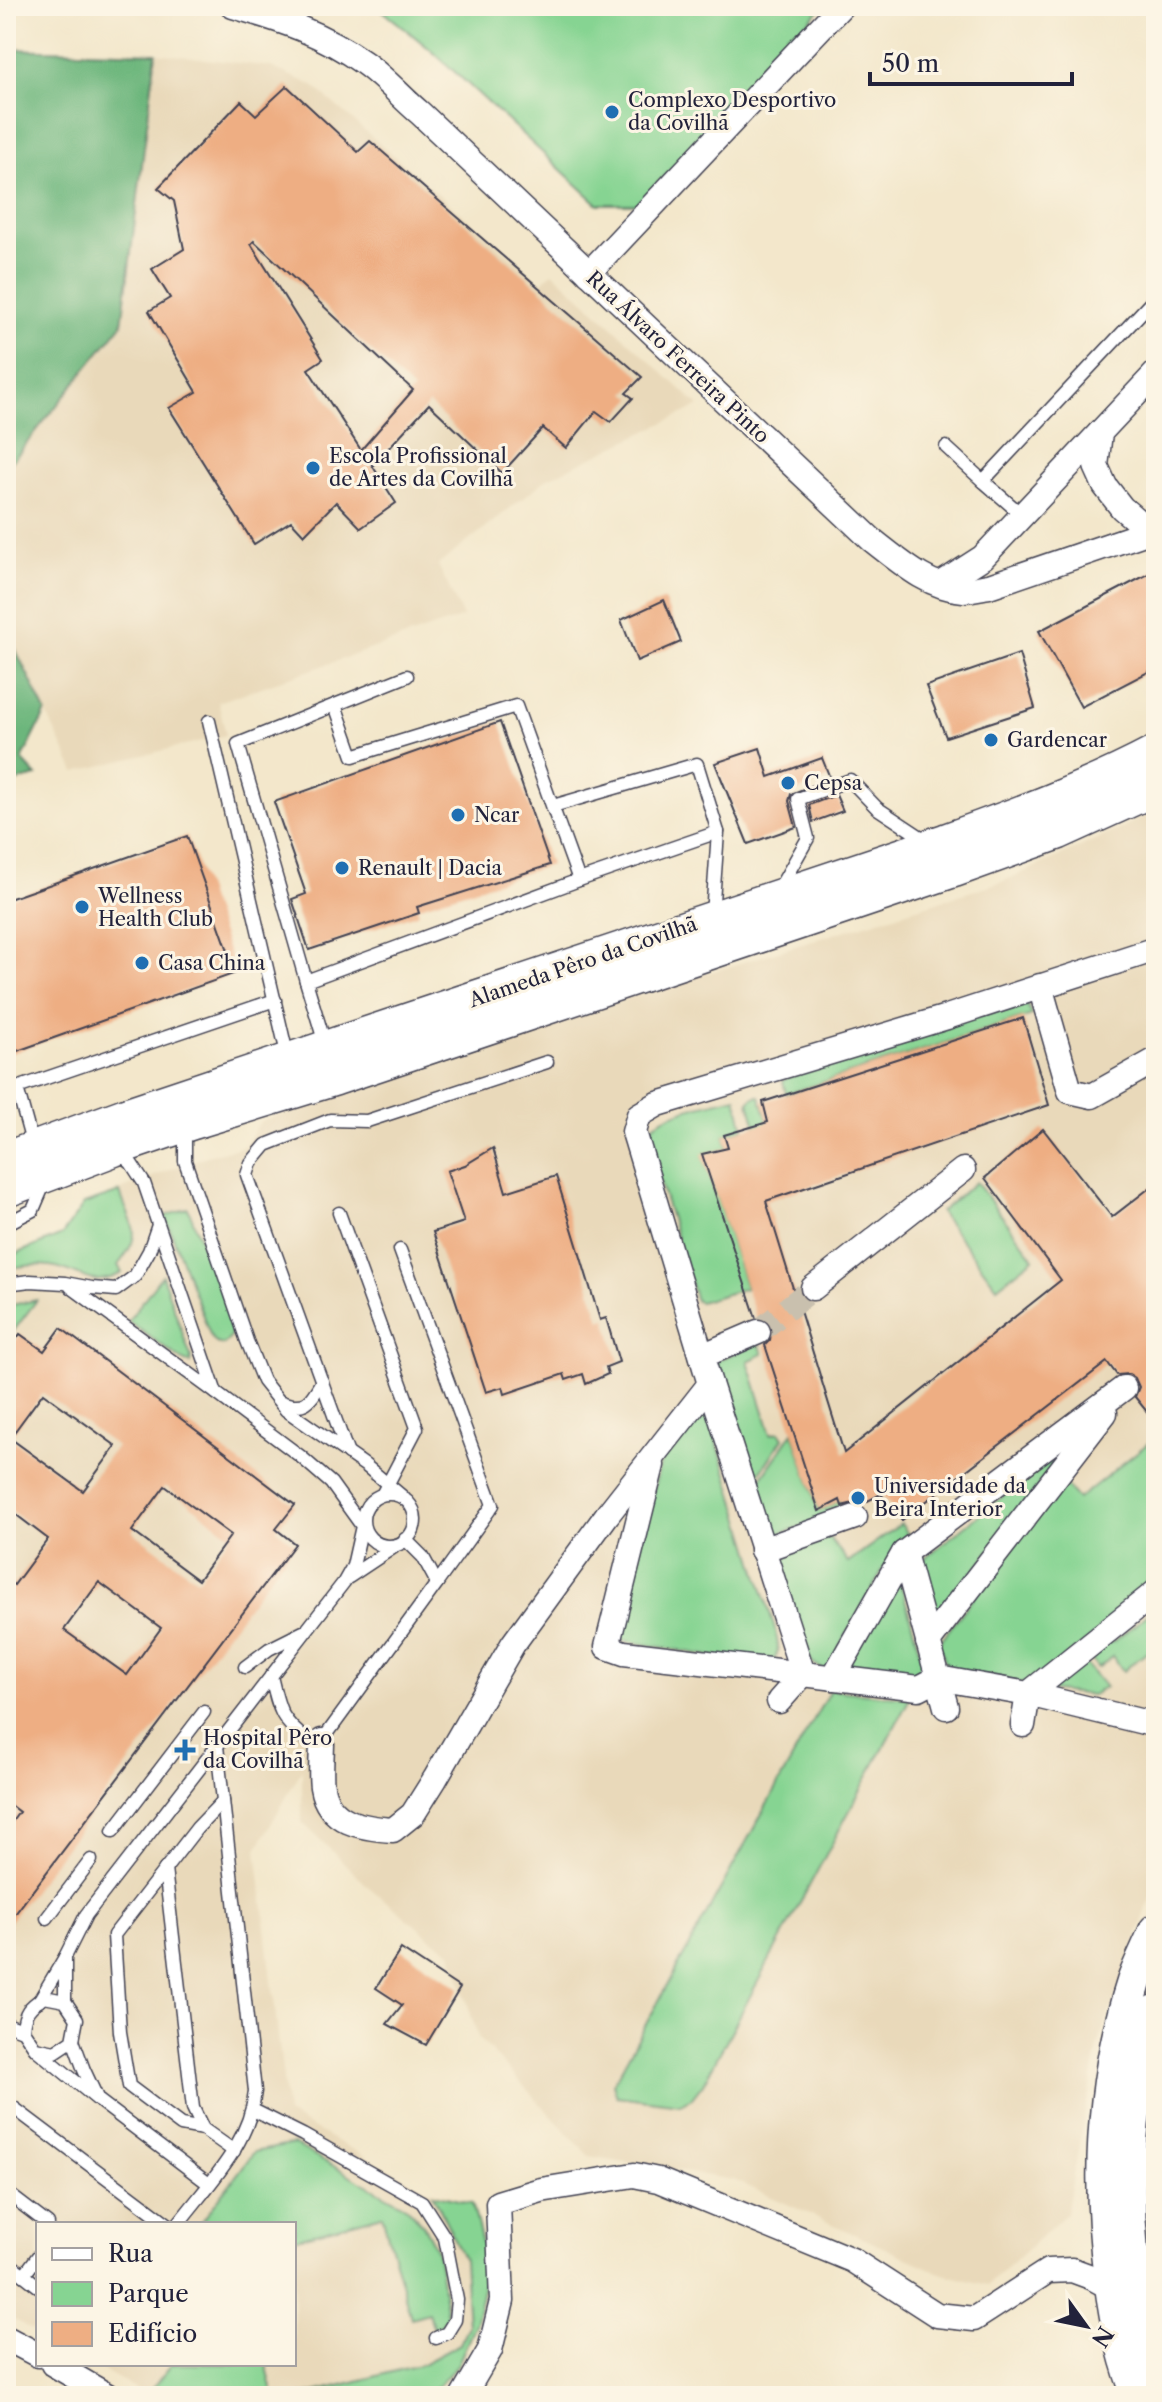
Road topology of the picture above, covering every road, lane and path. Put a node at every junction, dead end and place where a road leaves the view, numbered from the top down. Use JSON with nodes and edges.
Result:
{"nodes":[{"id":1,"x":233,"y":6,"type":"edge"},
{"id":2,"x":841,"y":6,"type":"edge"},
{"id":3,"x":589,"y":273,"type":"junction"},
{"id":4,"x":1156,"y":297,"type":"edge"},
{"id":5,"x":1156,"y":373,"type":"edge"},
{"id":6,"x":1100,"y":433,"type":"junction"},
{"id":7,"x":946,"y":447,"type":"dead end"},
{"id":8,"x":983,"y":481,"type":"junction"},
{"id":9,"x":1022,"y":515,"type":"junction"},
{"id":10,"x":1156,"y":528,"type":"edge"},
{"id":11,"x":941,"y":584,"type":"junction"},
{"id":12,"x":407,"y":676,"type":"dead end"},
{"id":13,"x":335,"y":705,"type":"junction"},
{"id":14,"x":209,"y":721,"type":"dead end"},
{"id":15,"x":1156,"y":753,"type":"edge"},
{"id":16,"x":1156,"y":788,"type":"edge"},
{"id":17,"x":553,"y":806,"type":"junction"},
{"id":18,"x":718,"y":832,"type":"junction"},
{"id":19,"x":933,"y":845,"type":"junction"},
{"id":20,"x":579,"y":880,"type":"junction"},
{"id":21,"x":774,"y":897,"type":"junction"},
{"id":22,"x":712,"y":918,"type":"junction"},
{"id":23,"x":1156,"y":949,"type":"edge"},
{"id":24,"x":306,"y":981,"type":"junction"},
{"id":25,"x":1040,"y":986,"type":"junction"},
{"id":26,"x":275,"y":1000,"type":"junction"},
{"id":27,"x":327,"y":1049,"type":"junction"},
{"id":28,"x":1156,"y":1060,"type":"edge"},
{"id":29,"x":289,"y":1061,"type":"junction"},
{"id":30,"x":547,"y":1062,"type":"dead end"},
{"id":31,"x":193,"y":1122,"type":"junction"},
{"id":32,"x":114,"y":1149,"type":"junction"},
{"id":33,"x":29,"y":1160,"type":"edge"},
{"id":34,"x":963,"y":1170,"type":"dead end"},
{"id":35,"x":6,"y":1190,"type":"edge"},
{"id":36,"x":339,"y":1213,"type":"dead end"},
{"id":37,"x":6,"y":1224,"type":"edge"},
{"id":38,"x":158,"y":1225,"type":"junction"},
{"id":39,"x":400,"y":1250,"type":"dead end"},
{"id":40,"x":65,"y":1283,"type":"junction"},
{"id":41,"x":6,"y":1284,"type":"edge"},
{"id":42,"x":813,"y":1288,"type":"tunnel mouth"},
{"id":43,"x":758,"y":1332,"type":"tunnel mouth"},
{"id":44,"x":702,"y":1356,"type":"junction"},
{"id":45,"x":322,"y":1381,"type":"junction"},
{"id":46,"x":710,"y":1384,"type":"junction"},
{"id":47,"x":216,"y":1393,"type":"junction"},
{"id":48,"x":279,"y":1401,"type":"junction"},
{"id":49,"x":348,"y":1454,"type":"junction"},
{"id":50,"x":654,"y":1455,"type":"junction"},
{"id":51,"x":385,"y":1488,"type":"junction"},
{"id":52,"x":855,"y":1517,"type":"dead end"},
{"id":53,"x":362,"y":1526,"type":"junction"},
{"id":54,"x":399,"y":1543,"type":"junction"},
{"id":55,"x":762,"y":1550,"type":"junction"},
{"id":56,"x":904,"y":1553,"type":"junction"},
{"id":57,"x":344,"y":1582,"type":"junction"},
{"id":58,"x":437,"y":1583,"type":"junction"},
{"id":59,"x":1156,"y":1592,"type":"edge"},
{"id":60,"x":306,"y":1631,"type":"junction"},
{"id":61,"x":928,"y":1642,"type":"junction"},
{"id":62,"x":245,"y":1667,"type":"dead end"},
{"id":63,"x":803,"y":1674,"type":"junction"},
{"id":64,"x":271,"y":1676,"type":"junction"},
{"id":65,"x":833,"y":1678,"type":"junction"},
{"id":66,"x":938,"y":1678,"type":"junction"},
{"id":67,"x":1028,"y":1694,"type":"junction"},
{"id":68,"x":779,"y":1701,"type":"dead end"},
{"id":69,"x":946,"y":1707,"type":"dead end"},
{"id":70,"x":204,"y":1712,"type":"dead end"},
{"id":71,"x":1023,"y":1725,"type":"dead end"},
{"id":72,"x":1156,"y":1725,"type":"edge"},
{"id":73,"x":322,"y":1741,"type":"junction"},
{"id":74,"x":217,"y":1746,"type":"junction"},
{"id":75,"x":223,"y":1801,"type":"junction"},
{"id":76,"x":113,"y":1831,"type":"dead end"},
{"id":77,"x":91,"y":1860,"type":"dead end"},
{"id":78,"x":165,"y":1869,"type":"junction"},
{"id":79,"x":47,"y":1918,"type":"dead end"},
{"id":80,"x":1156,"y":1931,"type":"edge"},
{"id":81,"x":65,"y":1957,"type":"junction"},
{"id":82,"x":39,"y":2001,"type":"junction"},
{"id":83,"x":65,"y":2001,"type":"junction"},
{"id":84,"x":1156,"y":2012,"type":"edge"},
{"id":85,"x":6,"y":2024,"type":"edge"},
{"id":86,"x":23,"y":2030,"type":"junction"},
{"id":87,"x":73,"y":2040,"type":"junction"},
{"id":88,"x":35,"y":2048,"type":"junction"},
{"id":89,"x":98,"y":2100,"type":"junction"},
{"id":90,"x":6,"y":2102,"type":"edge"},
{"id":91,"x":253,"y":2110,"type":"junction"},
{"id":92,"x":203,"y":2129,"type":"junction"},
{"id":93,"x":234,"y":2151,"type":"junction"},
{"id":94,"x":209,"y":2184,"type":"junction"},
{"id":95,"x":6,"y":2192,"type":"edge"},
{"id":96,"x":45,"y":2222,"type":"edge"},
{"id":97,"x":165,"y":2222,"type":"edge"},
{"id":98,"x":180,"y":2222,"type":"edge"},
{"id":99,"x":36,"y":2259,"type":"edge"},
{"id":100,"x":6,"y":2261,"type":"edge"},
{"id":101,"x":24,"y":2275,"type":"junction"},
{"id":102,"x":36,"y":2284,"type":"edge"},
{"id":103,"x":1113,"y":2289,"type":"junction"},
{"id":104,"x":6,"y":2338,"type":"edge"},
{"id":105,"x":436,"y":2338,"type":"dead end"},
{"id":106,"x":36,"y":2354,"type":"edge"},
{"id":107,"x":1156,"y":2362,"type":"edge"},
{"id":108,"x":64,"y":2367,"type":"edge"},
{"id":109,"x":108,"y":2396,"type":"edge"},
{"id":110,"x":463,"y":2396,"type":"edge"},
{"id":111,"x":1140,"y":2396,"type":"edge"}],
"edges":[{"from":1,"to":3,"type":"street","name":"Rua Álvaro Ferreira Pinto"},
{"from":2,"to":3,"type":"street"},
{"from":3,"to":11,"type":"street","name":"Rua Álvaro Ferreira Pinto"},
{"from":4,"to":8,"type":"lane"},
{"from":5,"to":6,"type":"street"},
{"from":6,"to":9,"type":"street"},
{"from":6,"to":10,"type":"street"},
{"from":7,"to":8,"type":"lane"},
{"from":8,"to":9,"type":"lane"},
{"from":9,"to":11,"type":"street"},
{"from":10,"to":11,"type":"street","name":"Rua Álvaro Ferreira Pinto"},
{"from":12,"to":13,"type":"lane"},
{"from":13,"to":17,"type":"lane"},
{"from":13,"to":24,"type":"lane"},
{"from":14,"to":26,"type":"lane"},
{"from":15,"to":19,"type":"main road","name":"Alameda Pêro da Covilhã"},
{"from":16,"to":31,"type":"main road","name":"Alameda Pêro da Covilhã"},
{"from":17,"to":18,"type":"lane"},
{"from":17,"to":20,"type":"lane"},
{"from":18,"to":20,"type":"lane"},
{"from":18,"to":22,"type":"lane"},
{"from":19,"to":21,"type":"main road","name":"Alameda Pêro da Covilhã"},
{"from":19,"to":21,"type":"lane"},
{"from":20,"to":24,"type":"lane"},
{"from":21,"to":22,"type":"main road","name":"Alameda Pêro da Covilhã"},
{"from":22,"to":27,"type":"main road","name":"Alameda Pêro da Covilhã"},
{"from":23,"to":25,"type":"street"},
{"from":24,"to":27,"type":"lane"},
{"from":25,"to":28,"type":"street"},
{"from":25,"to":44,"type":"street"},
{"from":26,"to":29,"type":"lane"},
{"from":26,"to":33,"type":"lane"},
{"from":27,"to":29,"type":"main road","name":"Alameda Pêro da Covilhã"},
{"from":29,"to":33,"type":"main road","name":"Alameda Pêro da Covilhã"},
{"from":30,"to":45,"type":"lane"},
{"from":31,"to":32,"type":"main road","name":"Alameda Pêro da Covilhã"},
{"from":31,"to":48,"type":"lane"},
{"from":32,"to":33,"type":"main road","name":"Alameda Pêro da Covilhã"},
{"from":32,"to":38,"type":"lane"},
{"from":33,"to":35,"type":"main road","name":"Alameda Pêro da Covilhã"},
{"from":33,"to":37,"type":"lane"},
{"from":34,"to":42,"type":"street"},
{"from":36,"to":51,"type":"lane"},
{"from":38,"to":40,"type":"lane"},
{"from":38,"to":47,"type":"lane"},
{"from":39,"to":58,"type":"lane"},
{"from":40,"to":41,"type":"lane"},
{"from":40,"to":47,"type":"lane"},
{"from":43,"to":44,"type":"street"},
{"from":44,"to":46,"type":"street"},
{"from":45,"to":48,"type":"lane"},
{"from":45,"to":49,"type":"lane"},
{"from":46,"to":50,"type":"street"},
{"from":46,"to":55,"type":"street"},
{"from":47,"to":53,"type":"lane"},
{"from":48,"to":49,"type":"lane"},
{"from":49,"to":51,"type":"lane"},
{"from":50,"to":63,"type":"street"},
{"from":50,"to":73,"type":"street"},
{"from":51,"to":53,"type":"lane"},
{"from":51,"to":54,"type":"lane"},
{"from":52,"to":55,"type":"street"},
{"from":53,"to":54,"type":"lane"},
{"from":53,"to":57,"type":"lane"},
{"from":54,"to":57,"type":"lane"},
{"from":54,"to":58,"type":"lane"},
{"from":55,"to":63,"type":"street"},
{"from":56,"to":61,"type":"street"},
{"from":56,"to":61,"type":"street"},
{"from":56,"to":65,"type":"street"},
{"from":57,"to":60,"type":"lane"},
{"from":58,"to":73,"type":"lane"},
{"from":59,"to":67,"type":"street"},
{"from":60,"to":62,"type":"lane"},
{"from":60,"to":64,"type":"lane"},
{"from":61,"to":66,"type":"street"},
{"from":63,"to":65,"type":"street"},
{"from":63,"to":68,"type":"street"},
{"from":64,"to":73,"type":"lane"},
{"from":64,"to":74,"type":"lane"},
{"from":65,"to":66,"type":"street"},
{"from":66,"to":67,"type":"street"},
{"from":66,"to":69,"type":"street"},
{"from":67,"to":71,"type":"street"},
{"from":67,"to":72,"type":"street"},
{"from":70,"to":76,"type":"lane"},
{"from":74,"to":75,"type":"lane"},
{"from":74,"to":81,"type":"lane"},
{"from":75,"to":78,"type":"lane"},
{"from":75,"to":91,"type":"lane"},
{"from":77,"to":79,"type":"lane"},
{"from":78,"to":92,"type":"lane"},
{"from":78,"to":92,"type":"lane"},
{"from":80,"to":103,"type":"main road"},
{"from":81,"to":82,"type":"lane"},
{"from":81,"to":83,"type":"lane"},
{"from":82,"to":83,"type":"lane"},
{"from":82,"to":86,"type":"lane"},
{"from":83,"to":87,"type":"lane"},
{"from":84,"to":107,"type":"main road"},
{"from":85,"to":86,"type":"lane"},
{"from":86,"to":88,"type":"lane"},
{"from":87,"to":88,"type":"lane"},
{"from":87,"to":89,"type":"lane"},
{"from":88,"to":89,"type":"lane"},
{"from":89,"to":94,"type":"lane"},
{"from":90,"to":97,"type":"lane"},
{"from":91,"to":93,"type":"lane"},
{"from":91,"to":105,"type":"lane"},
{"from":92,"to":93,"type":"lane"},
{"from":93,"to":94,"type":"lane"},
{"from":94,"to":98,"type":"lane"},
{"from":95,"to":96,"type":"lane"},
{"from":99,"to":101,"type":"lane"},
{"from":100,"to":101,"type":"lane"},
{"from":101,"to":102,"type":"lane"},
{"from":103,"to":110,"type":"street"},
{"from":103,"to":111,"type":"main road"},
{"from":104,"to":106,"type":"street"},
{"from":108,"to":109,"type":"street"}]}
